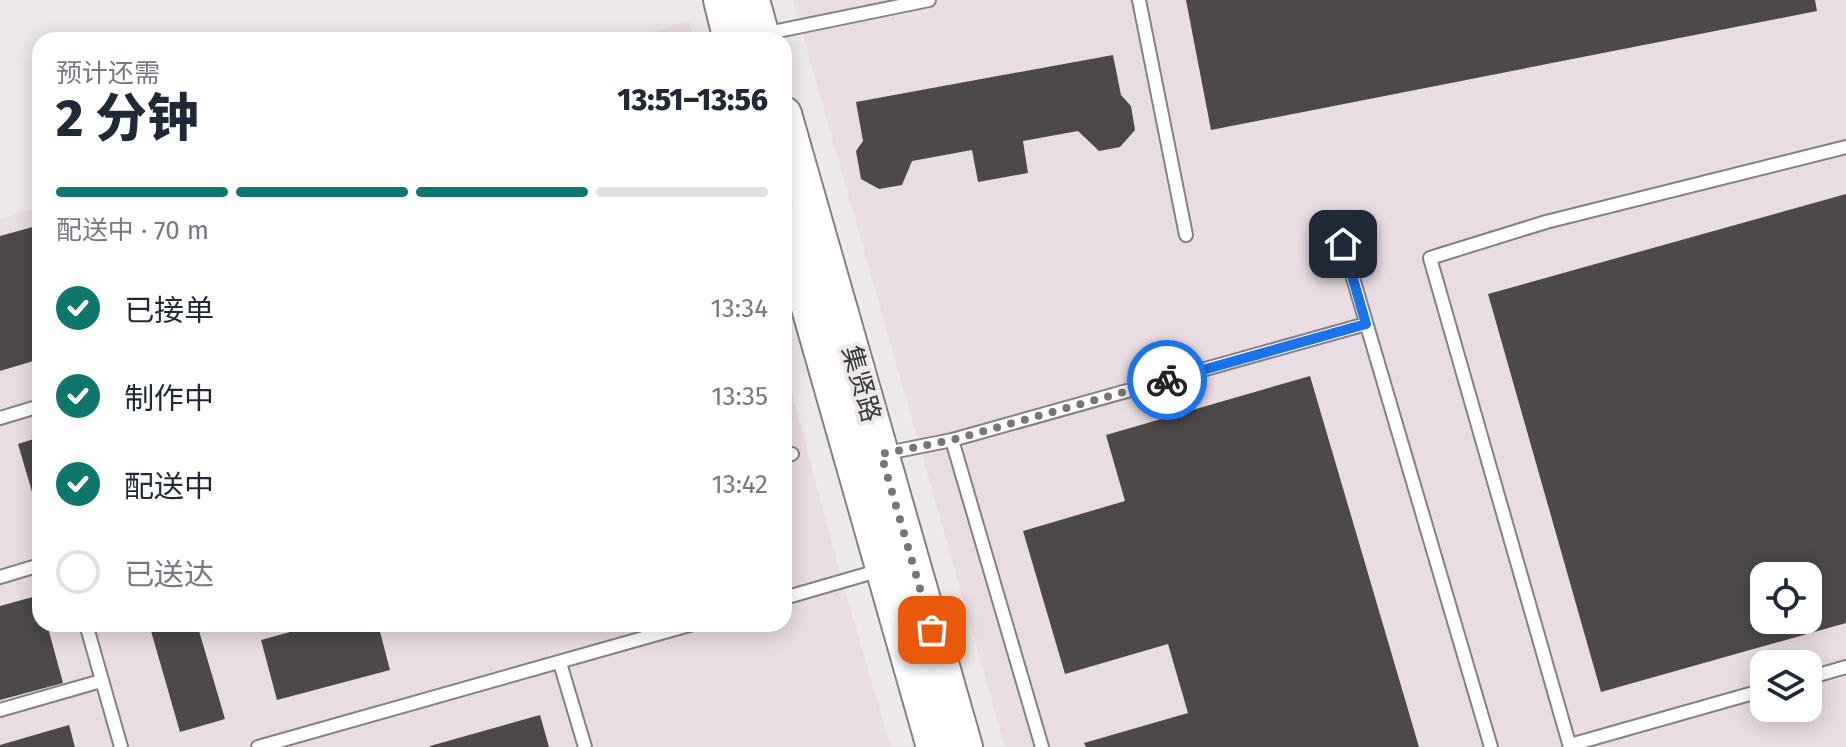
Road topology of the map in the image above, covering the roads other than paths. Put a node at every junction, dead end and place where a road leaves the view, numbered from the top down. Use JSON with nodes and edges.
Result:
{"nodes":[{"id":1,"x":721,"y":0,"type":"edge"},
{"id":2,"x":752,"y":0,"type":"edge"},
{"id":3,"x":929,"y":0,"type":"edge"},
{"id":4,"x":1139,"y":0,"type":"edge"},
{"id":5,"x":743,"y":32,"type":"edge"},
{"id":6,"x":748,"y":32,"type":"edge"},
{"id":7,"x":776,"y":32,"type":"edge"},
{"id":8,"x":1846,"y":147,"type":"edge"},
{"id":9,"x":792,"y":148,"type":"edge"},
{"id":10,"x":1186,"y":235,"type":"dead end"},
{"id":11,"x":792,"y":243,"type":"edge"},
{"id":12,"x":1343,"y":244,"type":"dead end"},
{"id":13,"x":1366,"y":324,"type":"junction"},
{"id":14,"x":32,"y":408,"type":"edge"},
{"id":15,"x":0,"y":418,"type":"edge"},
{"id":16,"x":952,"y":440,"type":"junction"},
{"id":17,"x":866,"y":458,"type":"junction"},
{"id":18,"x":32,"y":567,"type":"edge"},
{"id":19,"x":883,"y":570,"type":"junction"},
{"id":20,"x":0,"y":577,"type":"edge"},
{"id":21,"x":792,"y":596,"type":"edge"},
{"id":22,"x":88,"y":632,"type":"edge"},
{"id":23,"x":638,"y":632,"type":"edge"},
{"id":24,"x":665,"y":632,"type":"edge"},
{"id":25,"x":640,"y":639,"type":"junction"},
{"id":26,"x":560,"y":663,"type":"junction"},
{"id":27,"x":1846,"y":667,"type":"edge"},
{"id":28,"x":1822,"y":674,"type":"edge"},
{"id":29,"x":101,"y":681,"type":"junction"},
{"id":30,"x":1750,"y":694,"type":"edge"},
{"id":31,"x":0,"y":710,"type":"edge"},
{"id":32,"x":1570,"y":746,"type":"edge"},
{"id":33,"x":121,"y":747,"type":"edge"},
{"id":34,"x":258,"y":747,"type":"edge"},
{"id":35,"x":585,"y":747,"type":"edge"},
{"id":36,"x":934,"y":747,"type":"edge"},
{"id":37,"x":965,"y":747,"type":"edge"},
{"id":38,"x":1042,"y":747,"type":"edge"},
{"id":39,"x":1491,"y":747,"type":"edge"}],
"edges":[{"from":1,"to":5,"type":"street"},
{"from":2,"to":6,"type":"street"},
{"from":3,"to":7,"type":"lane"},
{"from":4,"to":10,"type":"lane"},
{"from":8,"to":32,"type":"lane"},
{"from":9,"to":17,"type":"street","name":"集贤路"},
{"from":11,"to":17,"type":"street","name":"集贤路"},
{"from":12,"to":13,"type":"lane"},
{"from":13,"to":16,"type":"lane"},
{"from":13,"to":39,"type":"lane"},
{"from":14,"to":15,"type":"lane"},
{"from":16,"to":17,"type":"lane"},
{"from":16,"to":38,"type":"lane"},
{"from":17,"to":19,"type":"street","name":"集贤路"},
{"from":17,"to":37,"type":"street","name":"集贤路"},
{"from":18,"to":20,"type":"lane"},
{"from":19,"to":21,"type":"lane"},
{"from":19,"to":36,"type":"street","name":"集贤路"},
{"from":22,"to":29,"type":"lane"},
{"from":23,"to":25,"type":"lane"},
{"from":24,"to":25,"type":"lane"},
{"from":25,"to":26,"type":"lane"},
{"from":26,"to":34,"type":"lane"},
{"from":26,"to":35,"type":"lane"},
{"from":27,"to":28,"type":"lane"},
{"from":29,"to":31,"type":"lane"},
{"from":29,"to":33,"type":"lane"},
{"from":30,"to":32,"type":"lane"}]}
